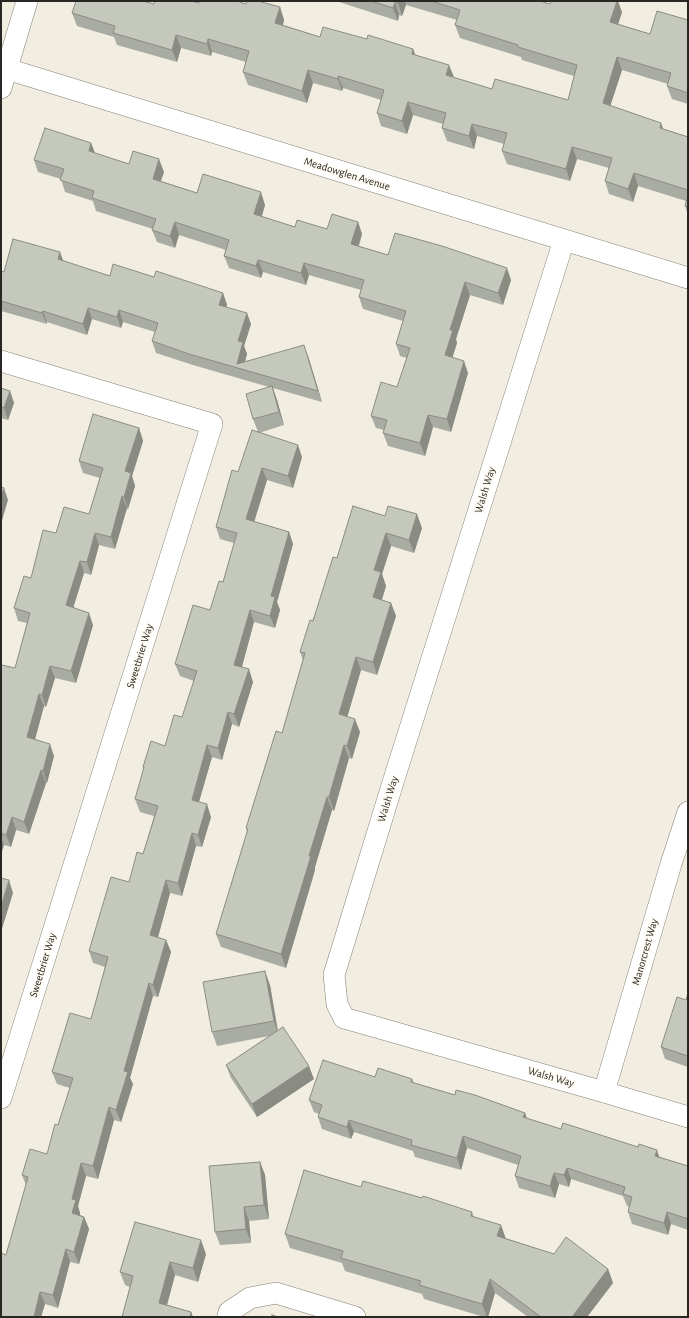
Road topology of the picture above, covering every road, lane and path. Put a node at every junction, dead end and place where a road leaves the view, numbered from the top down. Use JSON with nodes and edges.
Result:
{"nodes":[{"id":1,"x":27,"y":1,"type":"edge"},
{"id":2,"x":4,"y":79,"type":"edge"},
{"id":3,"x":564,"y":240,"type":"junction"},
{"id":4,"x":688,"y":278,"type":"edge"},
{"id":5,"x":1,"y":361,"type":"edge"},
{"id":6,"x":688,"y":812,"type":"edge"},
{"id":7,"x":604,"y":1092,"type":"junction"},
{"id":8,"x":1,"y":1098,"type":"edge"},
{"id":9,"x":688,"y":1117,"type":"edge"},
{"id":10,"x":228,"y":1317,"type":"edge"},
{"id":11,"x":355,"y":1317,"type":"edge"}],
"edges":[{"from":1,"to":2,"type":"street"},
{"from":2,"to":3,"type":"street","name":"Meadowglen Avenue"},
{"from":3,"to":4,"type":"street","name":"Meadowglen Avenue"},
{"from":3,"to":7,"type":"street","name":"Walsh Way"},
{"from":5,"to":8,"type":"street","name":"Sweetbrier Way"},
{"from":6,"to":7,"type":"street","name":"Manorcrest Way"},
{"from":7,"to":9,"type":"street","name":"Walsh Way"},
{"from":10,"to":11,"type":"street"}]}
